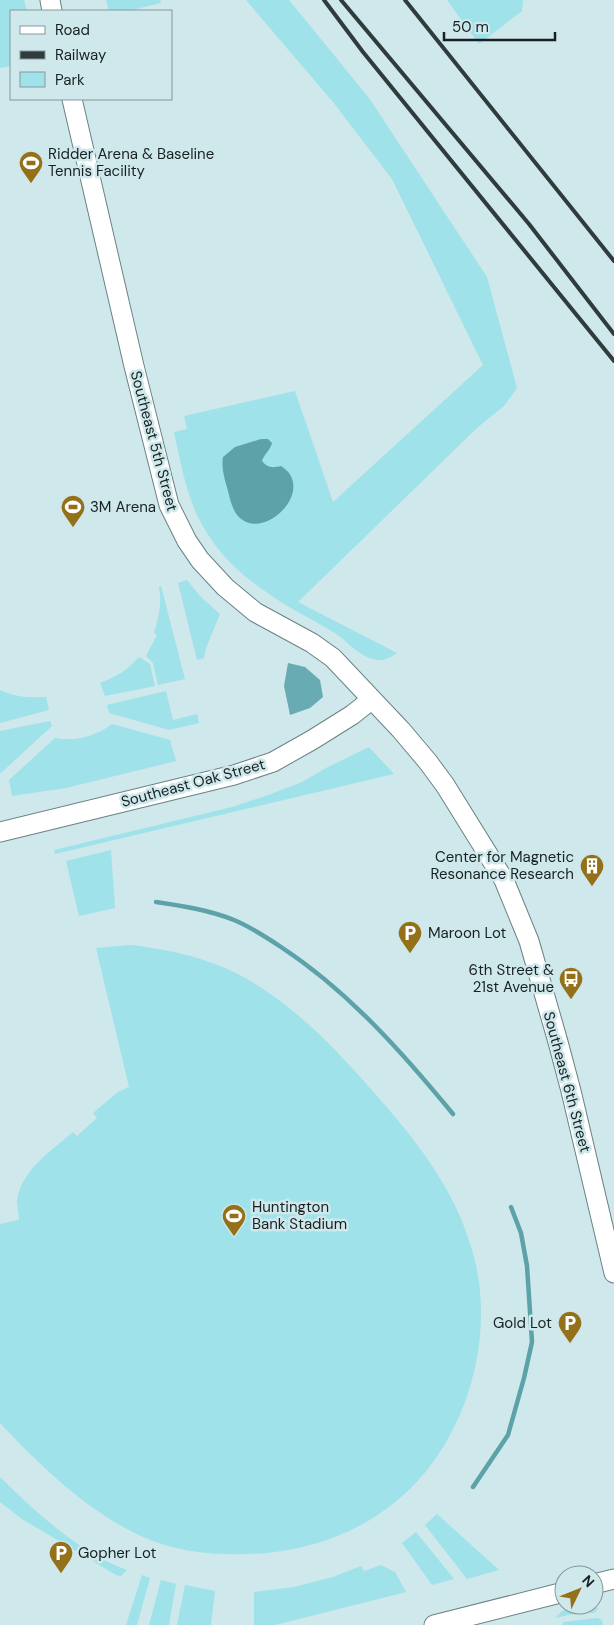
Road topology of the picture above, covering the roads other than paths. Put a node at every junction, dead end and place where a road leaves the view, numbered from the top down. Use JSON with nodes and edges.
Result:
{"nodes":[{"id":1,"x":72,"y":100,"type":"edge"},
{"id":2,"x":371,"y":700,"type":"junction"},
{"id":3,"x":0,"y":832,"type":"edge"},
{"id":4,"x":614,"y":1272,"type":"edge"},
{"id":5,"x":554,"y":1595,"type":"edge"},
{"id":6,"x":434,"y":1625,"type":"edge"}],
"edges":[{"from":1,"to":2,"type":"street","name":"Southeast 5th Street"},
{"from":2,"to":3,"type":"street","name":"Southeast Oak Street"},
{"from":2,"to":4,"type":"street","name":"Southeast 6th Street"},
{"from":5,"to":6,"type":"street"}]}
